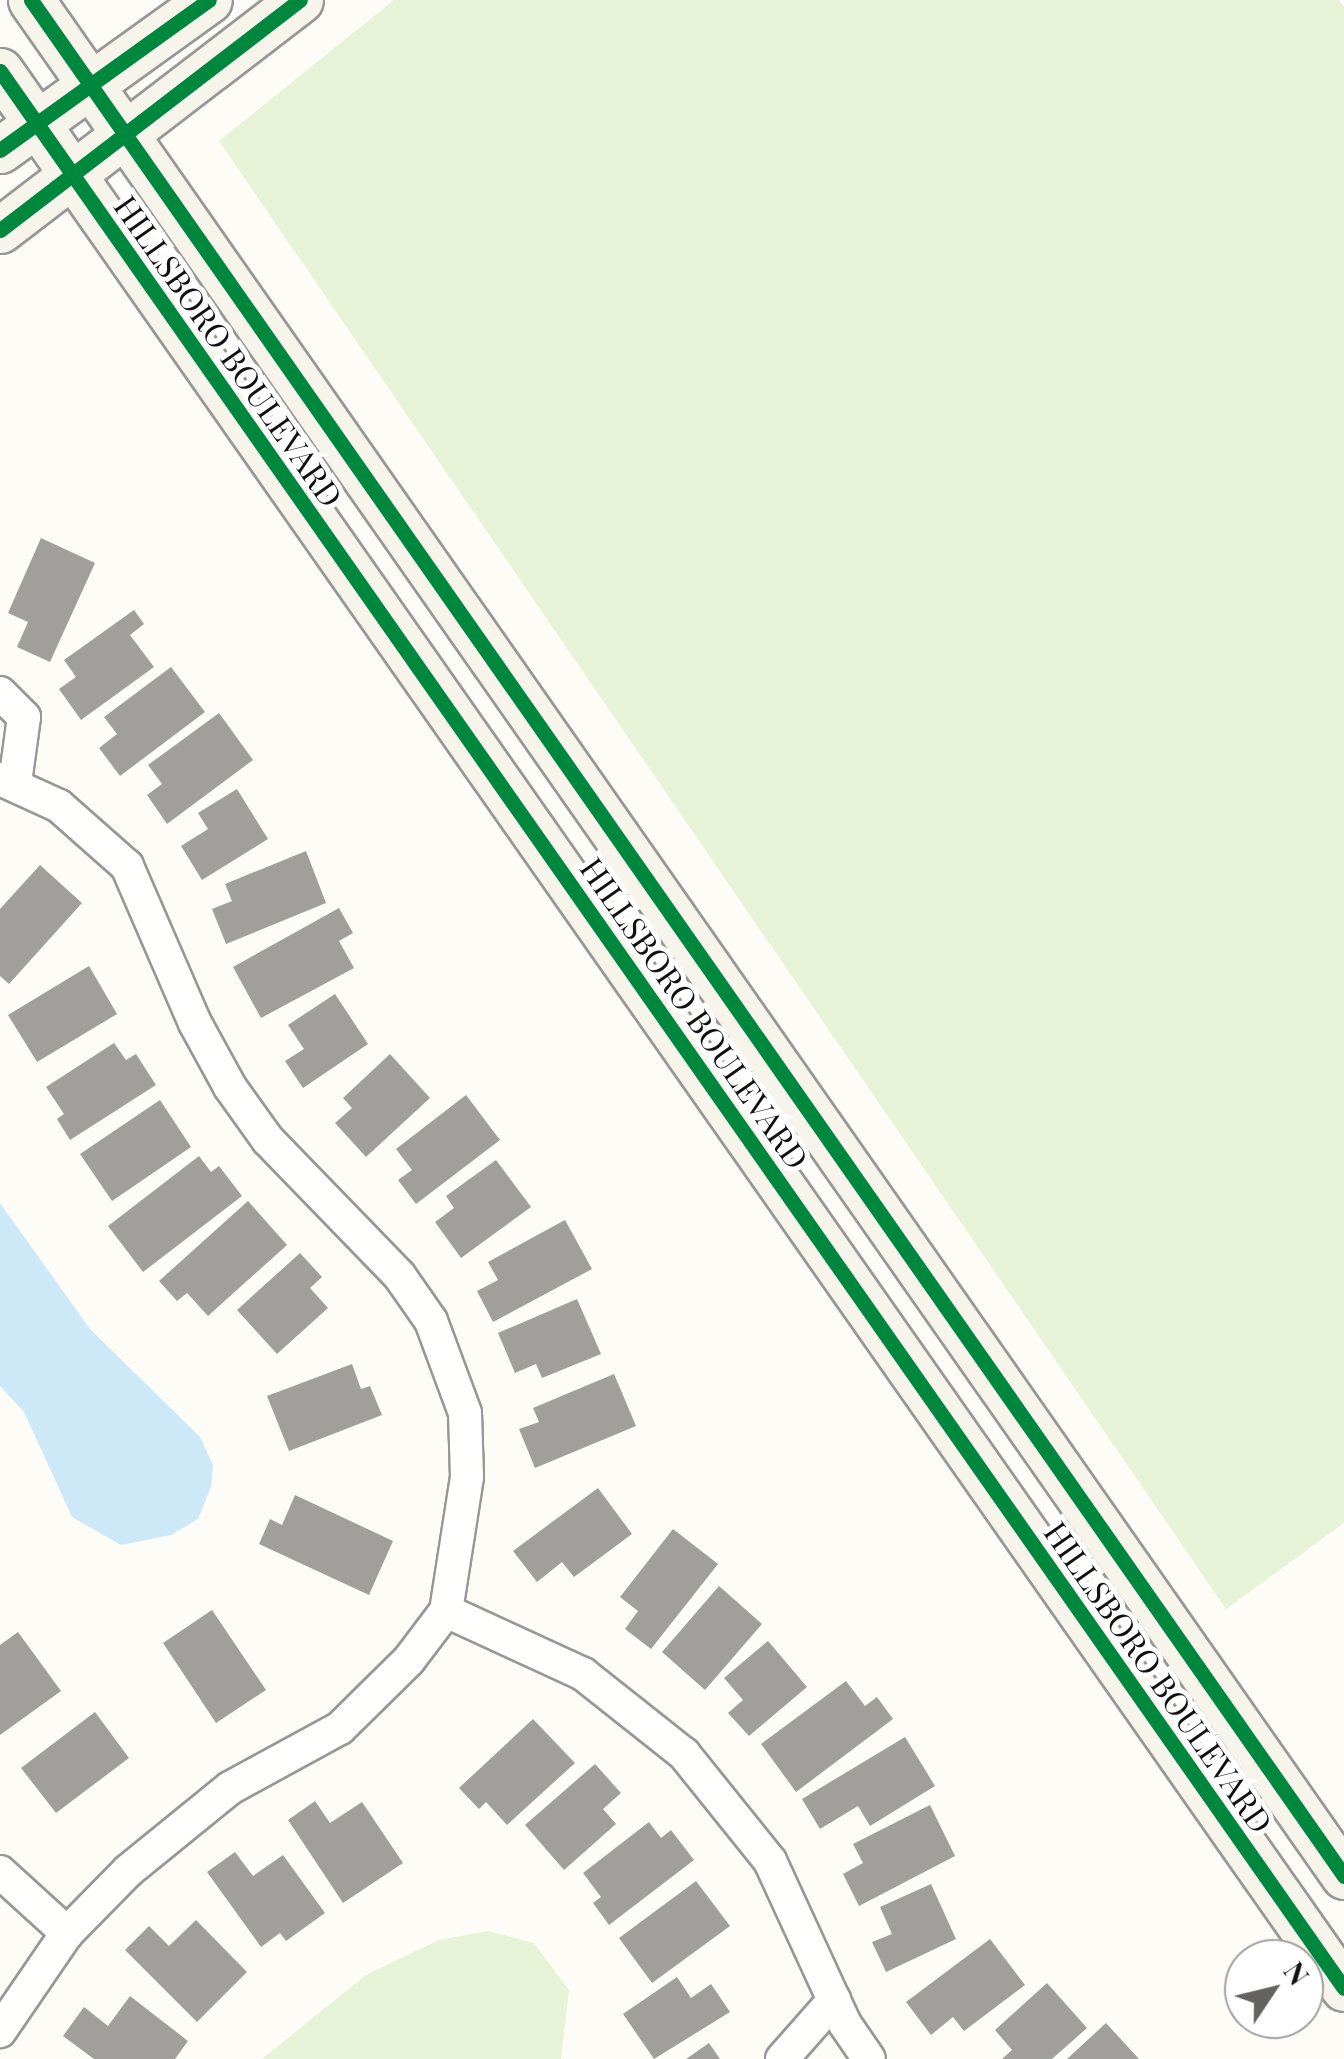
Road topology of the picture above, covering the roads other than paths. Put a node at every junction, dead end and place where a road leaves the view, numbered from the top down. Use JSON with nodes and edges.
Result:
{"nodes":[{"id":1,"x":31,"y":0,"type":"edge"},
{"id":2,"x":209,"y":0,"type":"edge"},
{"id":3,"x":300,"y":0,"type":"edge"},
{"id":4,"x":0,"y":71,"type":"edge"},
{"id":5,"x":91,"y":86,"type":"junction"},
{"id":6,"x":37,"y":124,"type":"junction"},
{"id":7,"x":125,"y":136,"type":"junction"},
{"id":8,"x":0,"y":150,"type":"edge"},
{"id":9,"x":73,"y":175,"type":"junction"},
{"id":10,"x":0,"y":230,"type":"edge"},
{"id":11,"x":0,"y":693,"type":"edge"},
{"id":12,"x":8,"y":781,"type":"edge"},
{"id":13,"x":765,"y":1160,"type":"junction"},
{"id":14,"x":974,"y":1352,"type":"junction"},
{"id":15,"x":933,"y":1402,"type":"junction"},
{"id":16,"x":1147,"y":1596,"type":"junction"},
{"id":17,"x":446,"y":1611,"type":"junction"},
{"id":18,"x":0,"y":1872,"type":"edge"},
{"id":19,"x":1344,"y":1876,"type":"edge"},
{"id":20,"x":67,"y":1934,"type":"junction"},
{"id":21,"x":1344,"y":1988,"type":"edge"},
{"id":22,"x":834,"y":2000,"type":"junction"},
{"id":23,"x":0,"y":2031,"type":"edge"},
{"id":24,"x":782,"y":2059,"type":"edge"},
{"id":25,"x":869,"y":2059,"type":"edge"}],
"edges":[{"from":1,"to":5,"type":"street","name":"HILLSBORO BOULEVARD"},
{"from":2,"to":5,"type":"street"},
{"from":3,"to":7,"type":"street"},
{"from":4,"to":6,"type":"street","name":"HILLSBORO BOULEVARD"},
{"from":5,"to":6,"type":"street"},
{"from":5,"to":7,"type":"street","name":"HILLSBORO BOULEVARD"},
{"from":6,"to":8,"type":"street"},
{"from":6,"to":9,"type":"street","name":"HILLSBORO BOULEVARD"},
{"from":7,"to":9,"type":"street"},
{"from":7,"to":14,"type":"street","name":"HILLSBORO BOULEVARD"},
{"from":9,"to":10,"type":"street"},
{"from":9,"to":13,"type":"street","name":"HILLSBORO BOULEVARD"},
{"from":11,"to":12,"type":"street"},
{"from":12,"to":17,"type":"street"},
{"from":13,"to":14,"type":"street"},
{"from":13,"to":15,"type":"street","name":"HILLSBORO BOULEVARD"},
{"from":14,"to":16,"type":"street","name":"HILLSBORO BOULEVARD"},
{"from":15,"to":16,"type":"street"},
{"from":15,"to":21,"type":"street","name":"HILLSBORO BOULEVARD"},
{"from":16,"to":19,"type":"street","name":"HILLSBORO BOULEVARD"},
{"from":17,"to":20,"type":"street"},
{"from":17,"to":22,"type":"street"},
{"from":18,"to":20,"type":"street"},
{"from":20,"to":23,"type":"street"},
{"from":22,"to":24,"type":"street"},
{"from":22,"to":25,"type":"street"}]}
